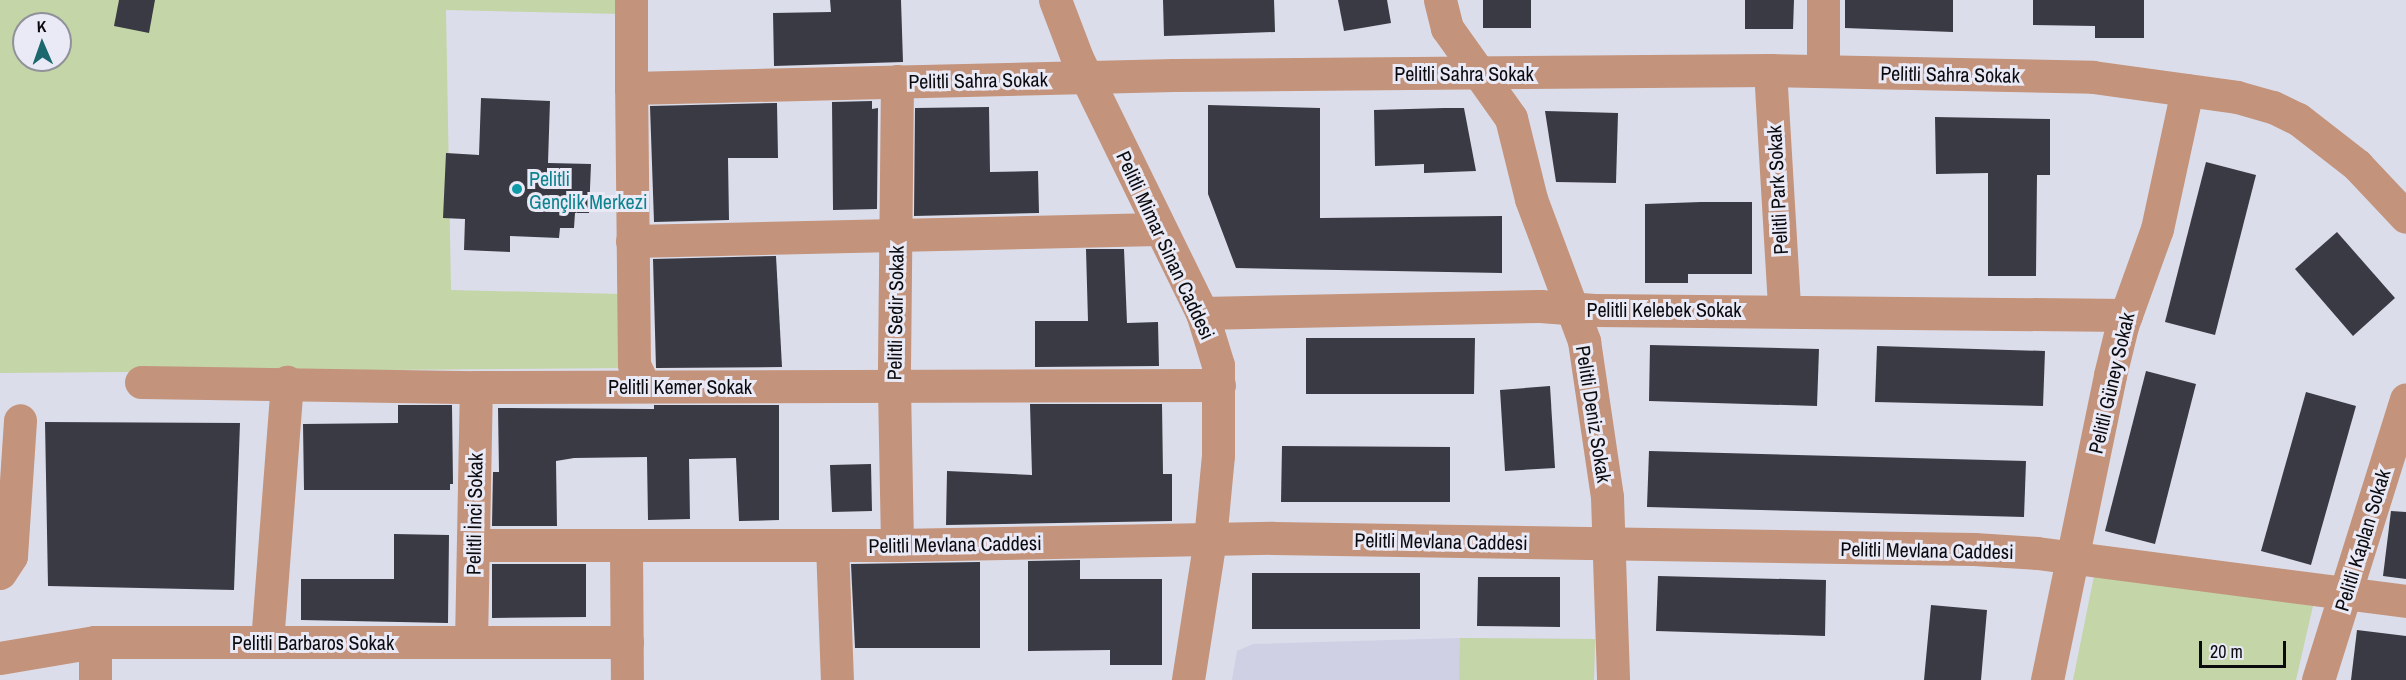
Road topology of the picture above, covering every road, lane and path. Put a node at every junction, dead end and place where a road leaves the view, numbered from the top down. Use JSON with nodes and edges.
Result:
{"nodes":[{"id":1,"x":631,"y":0,"type":"edge"},
{"id":2,"x":1055,"y":0,"type":"edge"},
{"id":3,"x":1440,"y":0,"type":"edge"},
{"id":4,"x":1823,"y":0,"type":"edge"},
{"id":5,"x":1770,"y":70,"type":"junction"},
{"id":6,"x":1823,"y":71,"type":"junction"},
{"id":7,"x":1482,"y":73,"type":"junction"},
{"id":8,"x":1086,"y":77,"type":"junction"},
{"id":9,"x":897,"y":81,"type":"junction"},
{"id":10,"x":631,"y":88,"type":"junction"},
{"id":11,"x":2187,"y":90,"type":"junction"},
{"id":12,"x":2406,"y":217,"type":"edge"},
{"id":13,"x":1158,"y":229,"type":"junction"},
{"id":14,"x":896,"y":235,"type":"junction"},
{"id":15,"x":632,"y":240,"type":"junction"},
{"id":16,"x":1571,"y":308,"type":"junction"},
{"id":17,"x":1784,"y":309,"type":"junction"},
{"id":18,"x":1202,"y":313,"type":"junction"},
{"id":19,"x":2126,"y":315,"type":"junction"},
{"id":20,"x":141,"y":382,"type":"dead end"},
{"id":21,"x":287,"y":382,"type":"junction"},
{"id":22,"x":1219,"y":385,"type":"junction"},
{"id":23,"x":644,"y":386,"type":"junction"},
{"id":24,"x":476,"y":387,"type":"junction"},
{"id":25,"x":894,"y":387,"type":"junction"},
{"id":26,"x":2406,"y":400,"type":"edge"},
{"id":27,"x":20,"y":420,"type":"dead end"},
{"id":28,"x":1210,"y":539,"type":"junction"},
{"id":29,"x":1608,"y":543,"type":"junction"},
{"id":30,"x":474,"y":545,"type":"junction"},
{"id":31,"x":832,"y":545,"type":"junction"},
{"id":32,"x":897,"y":545,"type":"junction"},
{"id":33,"x":626,"y":546,"type":"junction"},
{"id":34,"x":2073,"y":557,"type":"junction"},
{"id":35,"x":0,"y":573,"type":"edge"},
{"id":36,"x":2346,"y":593,"type":"junction"},
{"id":37,"x":2406,"y":601,"type":"edge"},
{"id":38,"x":95,"y":642,"type":"junction"},
{"id":39,"x":267,"y":642,"type":"junction"},
{"id":40,"x":471,"y":642,"type":"junction"},
{"id":41,"x":627,"y":642,"type":"junction"},
{"id":42,"x":0,"y":658,"type":"edge"},
{"id":43,"x":95,"y":680,"type":"edge"},
{"id":44,"x":627,"y":680,"type":"edge"},
{"id":45,"x":837,"y":680,"type":"edge"},
{"id":46,"x":1188,"y":680,"type":"edge"},
{"id":47,"x":1613,"y":680,"type":"edge"},
{"id":48,"x":2047,"y":680,"type":"edge"},
{"id":49,"x":2318,"y":680,"type":"edge"}],
"edges":[{"from":1,"to":10,"type":"street"},
{"from":2,"to":8,"type":"street","name":"Pelitli Mimar Sinan Caddesi"},
{"from":3,"to":7,"type":"street","name":"Pelitli Deniz Sokak"},
{"from":4,"to":6,"type":"street"},
{"from":5,"to":6,"type":"street","name":"Pelitli Sahra Sokak"},
{"from":5,"to":7,"type":"street","name":"Pelitli Sahra Sokak"},
{"from":5,"to":17,"type":"street","name":"Pelitli Park Sokak"},
{"from":6,"to":11,"type":"street","name":"Pelitli Sahra Sokak"},
{"from":7,"to":8,"type":"street","name":"Pelitli Sahra Sokak"},
{"from":7,"to":16,"type":"street","name":"Pelitli Deniz Sokak"},
{"from":8,"to":9,"type":"street","name":"Pelitli Sahra Sokak"},
{"from":8,"to":13,"type":"street","name":"Pelitli Mimar Sinan Caddesi"},
{"from":9,"to":10,"type":"street","name":"Pelitli Sahra Sokak"},
{"from":9,"to":14,"type":"street","name":"Pelitli Sedir Sokak"},
{"from":10,"to":15,"type":"street"},
{"from":11,"to":12,"type":"street","name":"Pelitli Sahra Sokak"},
{"from":11,"to":19,"type":"street","name":"Pelitli Güney Sokak"},
{"from":13,"to":14,"type":"street"},
{"from":13,"to":18,"type":"street","name":"Pelitli Mimar Sinan Caddesi"},
{"from":14,"to":15,"type":"street"},
{"from":14,"to":25,"type":"street","name":"Pelitli Sedir Sokak"},
{"from":15,"to":23,"type":"street"},
{"from":16,"to":17,"type":"street","name":"Pelitli Kelebek Sokak"},
{"from":16,"to":18,"type":"street","name":"Pelitli Kelebek Sokak"},
{"from":16,"to":29,"type":"street","name":"Pelitli Deniz Sokak"},
{"from":17,"to":19,"type":"street","name":"Pelitli Kelebek Sokak"},
{"from":18,"to":22,"type":"street","name":"Pelitli Mimar Sinan Caddesi"},
{"from":19,"to":34,"type":"street","name":"Pelitli Güney Sokak"},
{"from":20,"to":21,"type":"street","name":"Pelitli Kemer Sokak"},
{"from":21,"to":24,"type":"street","name":"Pelitli Kemer Sokak"},
{"from":21,"to":39,"type":"street"},
{"from":22,"to":25,"type":"street","name":"Pelitli Kemer Sokak"},
{"from":22,"to":28,"type":"street","name":"Pelitli Mimar Sinan Caddesi"},
{"from":23,"to":24,"type":"street","name":"Pelitli Kemer Sokak"},
{"from":23,"to":25,"type":"street","name":"Pelitli Kemer Sokak"},
{"from":24,"to":30,"type":"street","name":"Pelitli İnci Sokak"},
{"from":25,"to":32,"type":"street","name":"Pelitli Sedir Sokak"},
{"from":26,"to":36,"type":"street","name":"Pelitli Kaplan Sokak"},
{"from":27,"to":35,"type":"street"},
{"from":28,"to":29,"type":"street","name":"Pelitli Mevlana Caddesi"},
{"from":28,"to":32,"type":"street","name":"Pelitli Mevlana Caddesi"},
{"from":28,"to":46,"type":"street","name":"Pelitli Mimar Sinan Caddesi"},
{"from":29,"to":34,"type":"street","name":"Pelitli Mevlana Caddesi"},
{"from":29,"to":47,"type":"street","name":"Pelitli Deniz Sokak"},
{"from":30,"to":33,"type":"street","name":"Pelitli Mevlana Caddesi"},
{"from":30,"to":40,"type":"street","name":"Pelitli İnci Sokak"},
{"from":31,"to":32,"type":"street","name":"Pelitli Mevlana Caddesi"},
{"from":31,"to":33,"type":"street","name":"Pelitli Mevlana Caddesi"},
{"from":31,"to":45,"type":"street"},
{"from":33,"to":41,"type":"street"},
{"from":34,"to":36,"type":"street","name":"Pelitli Mevlana Caddesi"},
{"from":34,"to":48,"type":"street","name":"Pelitli Güney Sokak"},
{"from":36,"to":37,"type":"street","name":"Pelitli Mevlana Caddesi"},
{"from":36,"to":49,"type":"street","name":"Pelitli Kaplan Sokak"},
{"from":38,"to":39,"type":"street","name":"Pelitli Barbaros Sokak"},
{"from":38,"to":42,"type":"street","name":"Pelitli Barbaros Sokak"},
{"from":38,"to":43,"type":"street"},
{"from":39,"to":40,"type":"street","name":"Pelitli Barbaros Sokak"},
{"from":40,"to":41,"type":"street","name":"Pelitli Barbaros Sokak"},
{"from":41,"to":44,"type":"street"}]}
